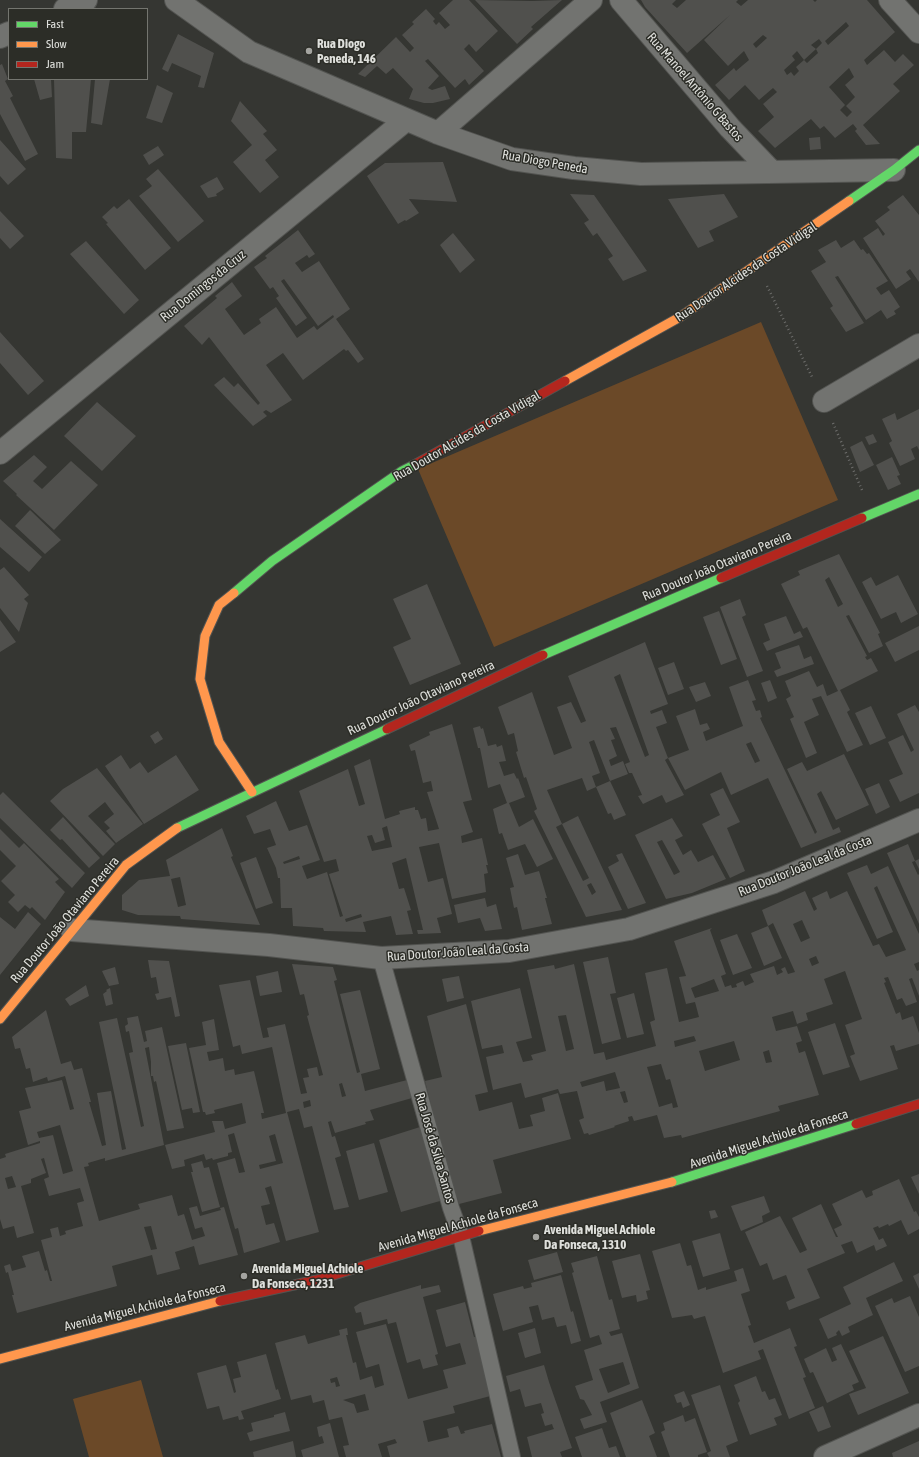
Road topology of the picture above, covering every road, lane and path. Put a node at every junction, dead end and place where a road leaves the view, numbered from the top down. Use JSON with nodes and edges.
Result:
{"nodes":[{"id":1,"x":176,"y":0,"type":"edge"},
{"id":2,"x":591,"y":0,"type":"edge"},
{"id":3,"x":620,"y":0,"type":"edge"},
{"id":4,"x":890,"y":0,"type":"edge"},
{"id":5,"x":919,"y":32,"type":"edge"},
{"id":6,"x":406,"y":120,"type":"junction"},
{"id":7,"x":438,"y":133,"type":"junction"},
{"id":8,"x":919,"y":150,"type":"edge"},
{"id":9,"x":894,"y":170,"type":"junction"},
{"id":10,"x":772,"y":172,"type":"junction"},
{"id":11,"x":919,"y":345,"type":"edge"},
{"id":12,"x":824,"y":401,"type":"dead end"},
{"id":13,"x":0,"y":452,"type":"edge"},
{"id":14,"x":919,"y":494,"type":"edge"},
{"id":15,"x":252,"y":792,"type":"junction"},
{"id":16,"x":919,"y":820,"type":"edge"},
{"id":17,"x":72,"y":930,"type":"junction"},
{"id":18,"x":381,"y":958,"type":"junction"},
{"id":19,"x":0,"y":1019,"type":"edge"},
{"id":20,"x":919,"y":1104,"type":"edge"},
{"id":21,"x":461,"y":1236,"type":"junction"},
{"id":22,"x":0,"y":1359,"type":"edge"},
{"id":23,"x":919,"y":1415,"type":"edge"},
{"id":24,"x":512,"y":1457,"type":"edge"},
{"id":25,"x":825,"y":1457,"type":"edge"}],
"edges":[{"from":1,"to":6,"type":"street","name":"Rua Diogo Peneda"},
{"from":2,"to":7,"type":"street"},
{"from":3,"to":10,"type":"street","name":"Rua Manoel Antônio G Bastos"},
{"from":4,"to":5,"type":"street"},
{"from":6,"to":7,"type":"street","name":"Rua Diogo Peneda"},
{"from":6,"to":13,"type":"street","name":"Rua Domingos da Cruz"},
{"from":7,"to":10,"type":"street","name":"Rua Diogo Peneda"},
{"from":8,"to":9,"type":"street"},
{"from":9,"to":10,"type":"street","name":"Rua Diogo Peneda"},
{"from":9,"to":15,"type":"street","name":"Rua Doutor Alcides da Costa Vidigal"},
{"from":11,"to":12,"type":"street"},
{"from":14,"to":15,"type":"street","name":"Rua Doutor João Otaviano Pereira"},
{"from":15,"to":17,"type":"street","name":"Rua Doutor João Otaviano Pereira"},
{"from":16,"to":18,"type":"street","name":"Rua Doutor João Leal da Costa"},
{"from":17,"to":18,"type":"street","name":"Rua Doutor João Leal da Costa"},
{"from":17,"to":19,"type":"street","name":"Rua Doutor João Otaviano Pereira"},
{"from":18,"to":21,"type":"lane","name":"Rua José da Silva Santos"},
{"from":20,"to":21,"type":"street","name":"Avenida Miguel Achiole da Fonseca"},
{"from":21,"to":22,"type":"street","name":"Avenida Miguel Achiole da Fonseca"},
{"from":21,"to":24,"type":"lane","name":"Rua José da Silva Santos"},
{"from":23,"to":25,"type":"street"}]}
